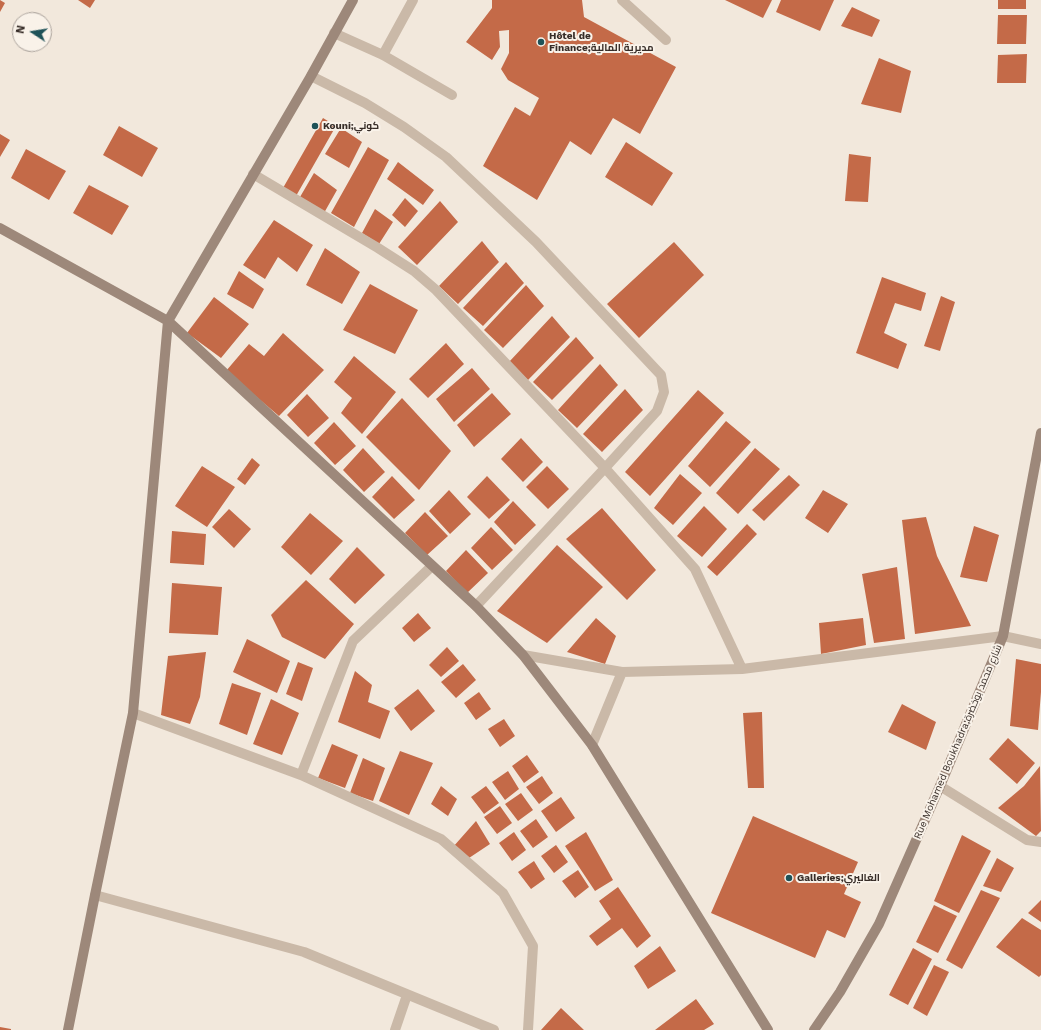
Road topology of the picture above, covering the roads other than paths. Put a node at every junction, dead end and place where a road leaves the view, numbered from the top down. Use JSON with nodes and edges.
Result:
{"nodes":[{"id":1,"x":353,"y":0,"type":"edge"},
{"id":2,"x":413,"y":0,"type":"edge"},
{"id":3,"x":622,"y":0,"type":"edge"},
{"id":4,"x":334,"y":33,"type":"junction"},
{"id":5,"x":666,"y":40,"type":"dead end"},
{"id":6,"x":383,"y":55,"type":"junction"},
{"id":7,"x":311,"y":76,"type":"junction"},
{"id":8,"x":452,"y":95,"type":"dead end"},
{"id":9,"x":253,"y":174,"type":"junction"},
{"id":10,"x":0,"y":228,"type":"edge"},
{"id":11,"x":168,"y":321,"type":"junction"},
{"id":12,"x":1041,"y":433,"type":"edge"},
{"id":13,"x":605,"y":468,"type":"junction"},
{"id":14,"x":432,"y":566,"type":"junction"},
{"id":15,"x":476,"y":606,"type":"junction"},
{"id":16,"x":1003,"y":636,"type":"junction"},
{"id":17,"x":1041,"y":644,"type":"edge"},
{"id":18,"x":523,"y":655,"type":"junction"},
{"id":19,"x":742,"y":669,"type":"junction"},
{"id":20,"x":622,"y":672,"type":"junction"},
{"id":21,"x":133,"y":712,"type":"junction"},
{"id":22,"x":592,"y":745,"type":"junction"},
{"id":23,"x":301,"y":775,"type":"junction"},
{"id":24,"x":940,"y":786,"type":"junction"},
{"id":25,"x":1041,"y":842,"type":"edge"},
{"id":26,"x":95,"y":895,"type":"junction"},
{"id":27,"x":407,"y":994,"type":"junction"},
{"id":28,"x":68,"y":1030,"type":"edge"},
{"id":29,"x":395,"y":1030,"type":"edge"},
{"id":30,"x":494,"y":1030,"type":"edge"},
{"id":31,"x":528,"y":1030,"type":"edge"},
{"id":32,"x":768,"y":1030,"type":"edge"},
{"id":33,"x":814,"y":1030,"type":"edge"}],
"edges":[{"from":1,"to":4,"type":"street"},
{"from":2,"to":6,"type":"street"},
{"from":3,"to":5,"type":"street"},
{"from":4,"to":6,"type":"street"},
{"from":4,"to":7,"type":"street"},
{"from":6,"to":8,"type":"street"},
{"from":7,"to":9,"type":"street"},
{"from":7,"to":13,"type":"street"},
{"from":9,"to":11,"type":"street"},
{"from":9,"to":13,"type":"street"},
{"from":10,"to":11,"type":"street"},
{"from":11,"to":14,"type":"street"},
{"from":11,"to":21,"type":"street"},
{"from":12,"to":16,"type":"street","name":"Rue Mohamed Boukhadra;شارع محمد بوخضرة"},
{"from":13,"to":15,"type":"street"},
{"from":13,"to":19,"type":"street"},
{"from":14,"to":15,"type":"street"},
{"from":14,"to":23,"type":"street"},
{"from":15,"to":18,"type":"street"},
{"from":16,"to":17,"type":"street"},
{"from":16,"to":19,"type":"street"},
{"from":16,"to":24,"type":"street","name":"Rue Mohamed Boukhadra;شارع محمد بوخضرة"},
{"from":18,"to":20,"type":"street"},
{"from":18,"to":22,"type":"street"},
{"from":19,"to":20,"type":"street"},
{"from":20,"to":22,"type":"street"},
{"from":21,"to":23,"type":"street"},
{"from":21,"to":26,"type":"street"},
{"from":22,"to":32,"type":"street"},
{"from":23,"to":31,"type":"street"},
{"from":24,"to":25,"type":"street"},
{"from":24,"to":33,"type":"street","name":"Rue Mohamed Boukhadra;شارع محمد بوخضرة"},
{"from":26,"to":27,"type":"street"},
{"from":26,"to":28,"type":"street"},
{"from":27,"to":29,"type":"street"},
{"from":27,"to":30,"type":"street"}]}
